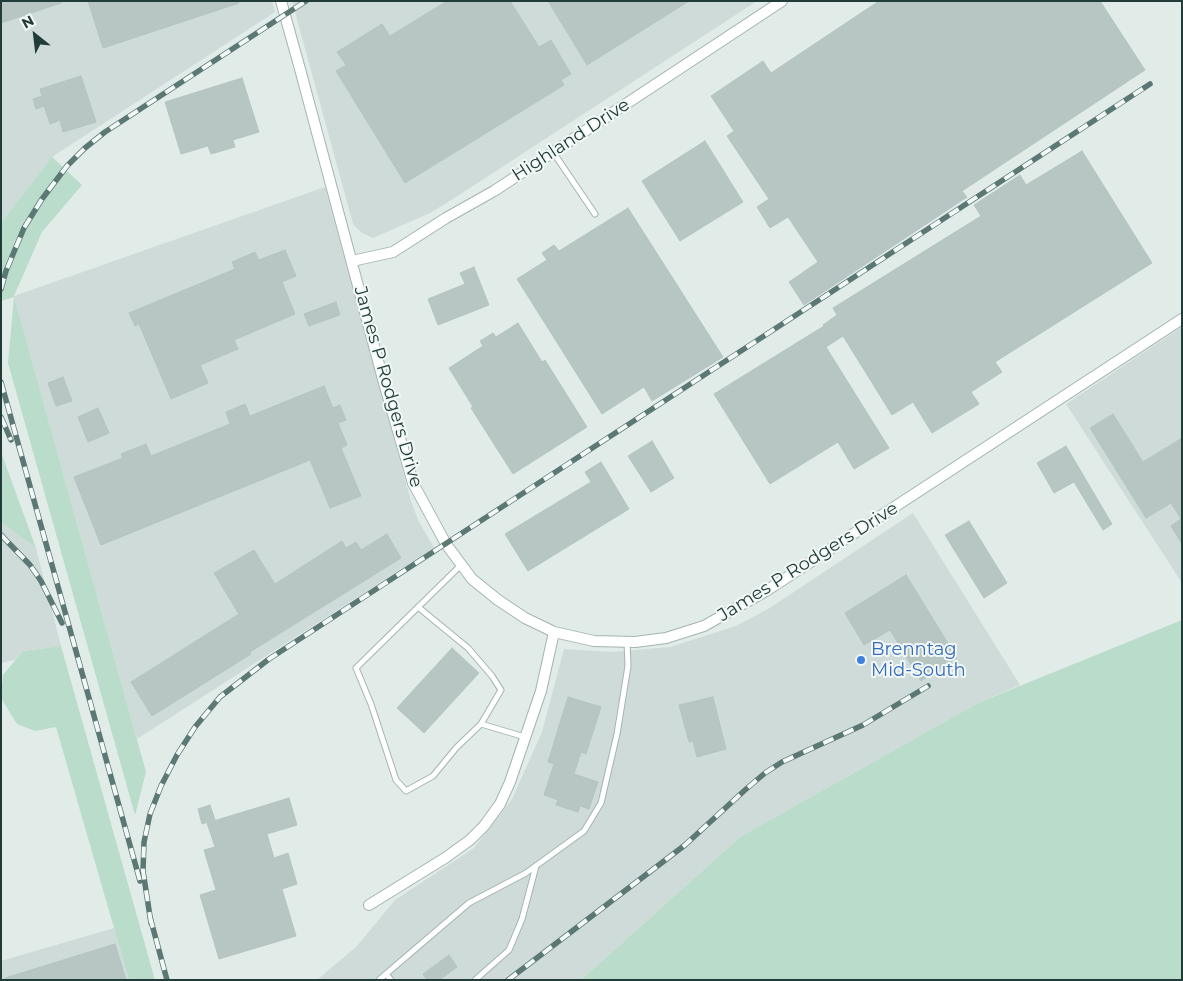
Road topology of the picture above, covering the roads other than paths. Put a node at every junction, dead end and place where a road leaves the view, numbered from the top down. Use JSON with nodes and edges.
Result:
{"nodes":[{"id":1,"x":280,"y":1,"type":"edge"},
{"id":2,"x":782,"y":1,"type":"edge"},
{"id":3,"x":553,"y":152,"type":"junction"},
{"id":4,"x":595,"y":214,"type":"dead end"},
{"id":5,"x":352,"y":261,"type":"junction"},
{"id":6,"x":1182,"y":319,"type":"edge"},
{"id":7,"x":461,"y":565,"type":"junction"},
{"id":8,"x":418,"y":607,"type":"junction"},
{"id":9,"x":554,"y":632,"type":"junction"},
{"id":10,"x":627,"y":642,"type":"junction"},
{"id":11,"x":480,"y":724,"type":"junction"},
{"id":12,"x":525,"y":737,"type":"junction"},
{"id":13,"x":536,"y":866,"type":"junction"},
{"id":14,"x":369,"y":905,"type":"dead end"},
{"id":15,"x":386,"y":974,"type":"junction"},
{"id":16,"x":379,"y":980,"type":"edge"},
{"id":17,"x":391,"y":980,"type":"edge"},
{"id":18,"x":476,"y":980,"type":"edge"}],
"edges":[{"from":1,"to":5,"type":"street","name":"James P Rodgers Drive"},
{"from":2,"to":3,"type":"street","name":"Highland Drive"},
{"from":3,"to":4,"type":"lane"},
{"from":3,"to":5,"type":"street","name":"Highland Drive"},
{"from":5,"to":7,"type":"street","name":"James P Rodgers Drive"},
{"from":6,"to":10,"type":"street","name":"James P Rodgers Drive"},
{"from":7,"to":8,"type":"lane"},
{"from":7,"to":9,"type":"street","name":"James P Rodgers Drive"},
{"from":8,"to":11,"type":"lane"},
{"from":8,"to":11,"type":"lane"},
{"from":9,"to":10,"type":"street","name":"James P Rodgers Drive"},
{"from":9,"to":12,"type":"street"},
{"from":10,"to":13,"type":"lane"},
{"from":11,"to":12,"type":"lane"},
{"from":12,"to":14,"type":"street"},
{"from":13,"to":15,"type":"lane"},
{"from":13,"to":18,"type":"lane"},
{"from":15,"to":16,"type":"lane"},
{"from":15,"to":17,"type":"lane"}]}
